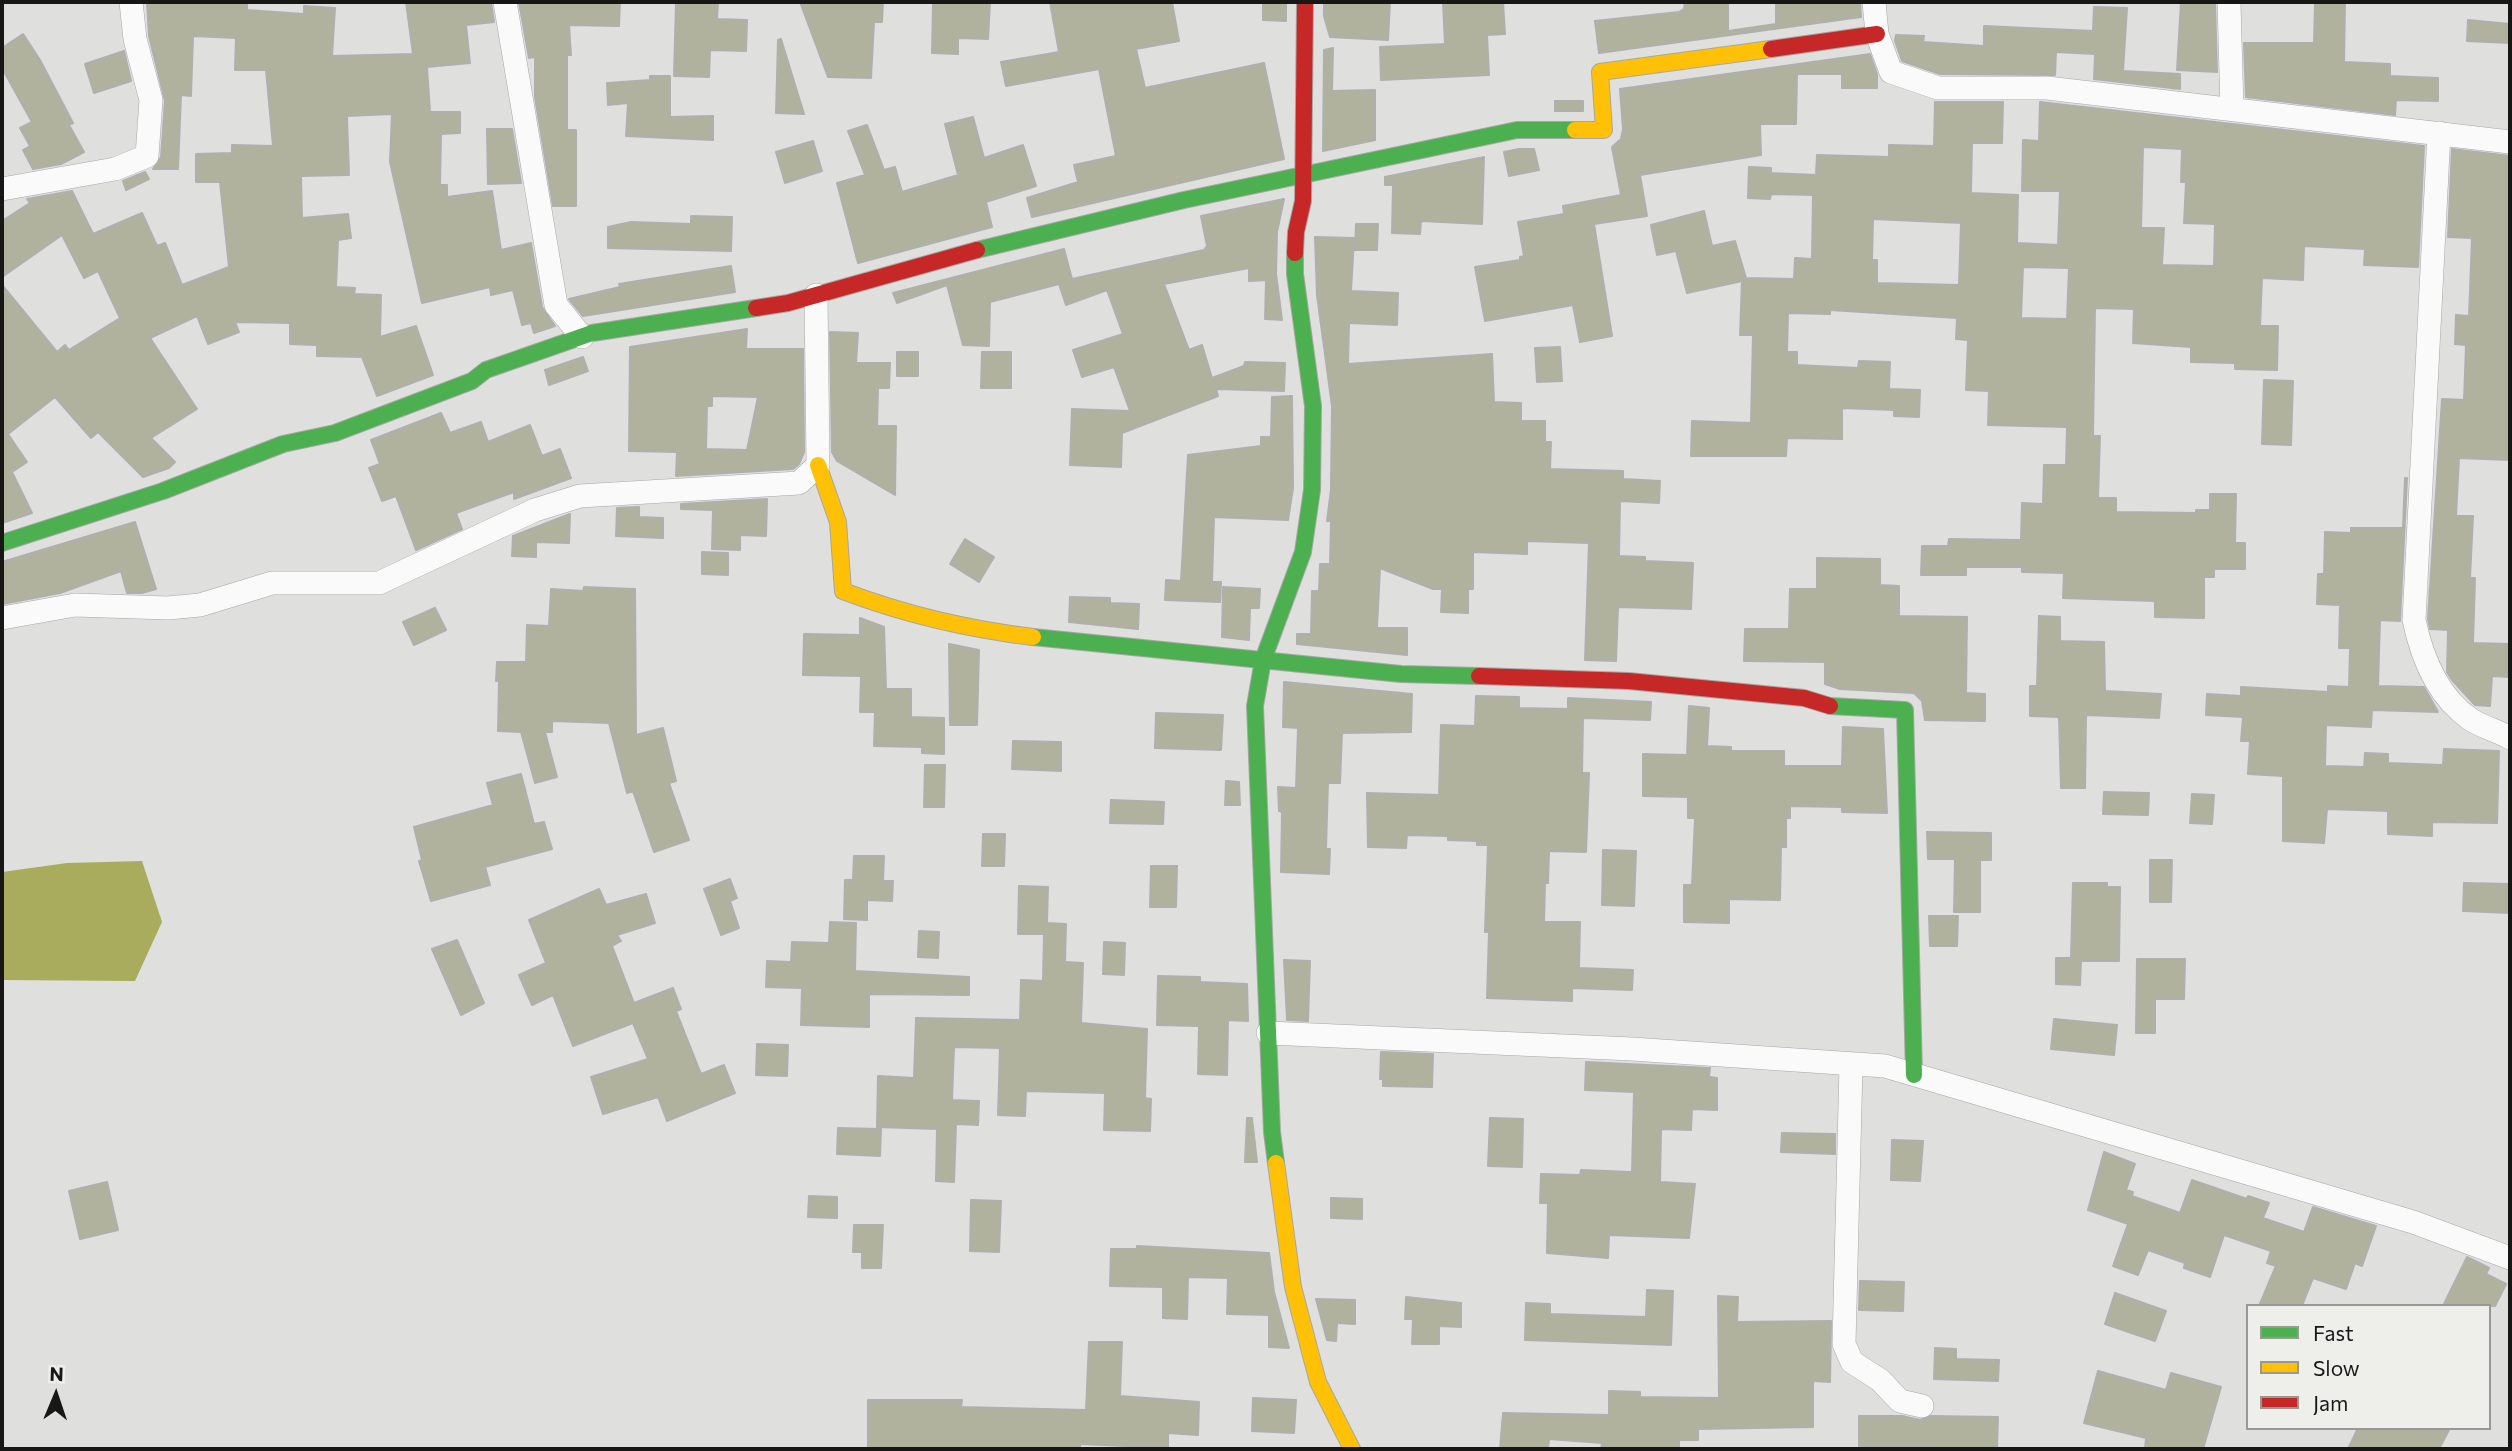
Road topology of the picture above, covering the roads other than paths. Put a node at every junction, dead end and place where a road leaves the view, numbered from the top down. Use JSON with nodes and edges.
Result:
{"nodes":[{"id":1,"x":131,"y":2,"type":"edge"},
{"id":2,"x":505,"y":2,"type":"edge"},
{"id":3,"x":1305,"y":2,"type":"edge"},
{"id":4,"x":1874,"y":2,"type":"edge"},
{"id":5,"x":2229,"y":2,"type":"edge"},
{"id":6,"x":1877,"y":34,"type":"junction"},
{"id":7,"x":2232,"y":109,"type":"junction"},
{"id":8,"x":2439,"y":133,"type":"junction"},
{"id":9,"x":2510,"y":142,"type":"edge"},
{"id":10,"x":1302,"y":175,"type":"junction"},
{"id":11,"x":2,"y":189,"type":"edge"},
{"id":12,"x":816,"y":295,"type":"junction"},
{"id":13,"x":582,"y":337,"type":"junction"},
{"id":14,"x":818,"y":465,"type":"junction"},
{"id":15,"x":2,"y":543,"type":"edge"},
{"id":16,"x":2,"y":618,"type":"edge"},
{"id":17,"x":1263,"y":660,"type":"junction"},
{"id":18,"x":2510,"y":738,"type":"edge"},
{"id":19,"x":1268,"y":1033,"type":"junction"},
{"id":20,"x":1851,"y":1066,"type":"junction"},
{"id":21,"x":1914,"y":1075,"type":"junction"},
{"id":22,"x":2510,"y":1258,"type":"edge"},
{"id":23,"x":1922,"y":1406,"type":"dead end"},
{"id":24,"x":1352,"y":1449,"type":"edge"}],
"edges":[{"from":1,"to":11,"type":"street"},
{"from":2,"to":13,"type":"street"},
{"from":3,"to":10,"type":"street"},
{"from":4,"to":6,"type":"street"},
{"from":5,"to":7,"type":"street"},
{"from":6,"to":7,"type":"street"},
{"from":6,"to":10,"type":"street"},
{"from":7,"to":8,"type":"street"},
{"from":8,"to":9,"type":"street"},
{"from":8,"to":18,"type":"street"},
{"from":10,"to":12,"type":"street"},
{"from":10,"to":17,"type":"street"},
{"from":12,"to":13,"type":"street"},
{"from":12,"to":14,"type":"street"},
{"from":13,"to":15,"type":"street"},
{"from":14,"to":16,"type":"street"},
{"from":14,"to":17,"type":"street"},
{"from":17,"to":19,"type":"street"},
{"from":17,"to":21,"type":"street"},
{"from":19,"to":20,"type":"street"},
{"from":19,"to":24,"type":"street"},
{"from":20,"to":21,"type":"street"},
{"from":20,"to":23,"type":"street"},
{"from":21,"to":22,"type":"street"}]}
